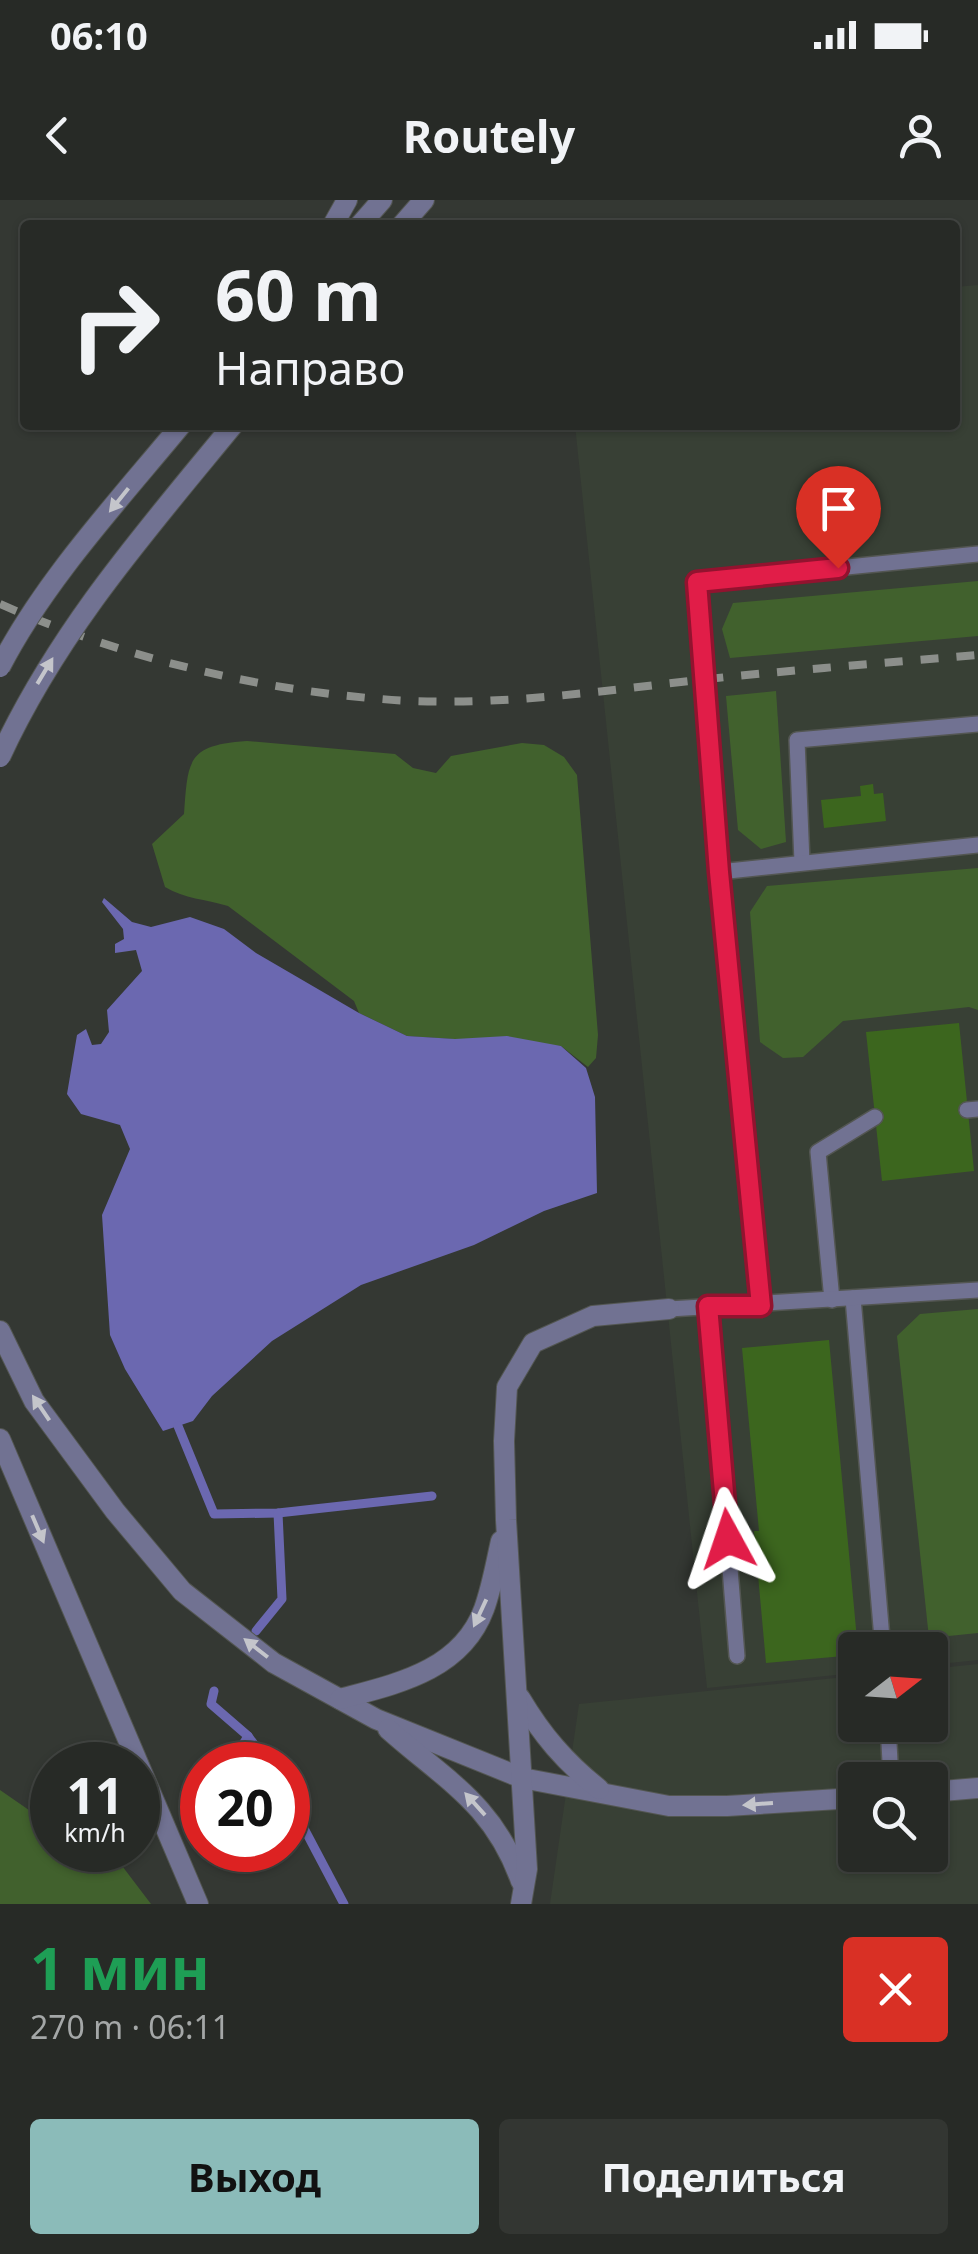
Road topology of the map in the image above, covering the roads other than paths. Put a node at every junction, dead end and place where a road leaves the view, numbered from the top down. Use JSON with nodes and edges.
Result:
{"nodes":[{"id":1,"x":382,"y":200,"type":"edge"},
{"id":2,"x":424,"y":200,"type":"edge"},
{"id":3,"x":364,"y":220,"type":"edge"},
{"id":4,"x":406,"y":220,"type":"edge"},
{"id":5,"x":177,"y":430,"type":"edge"},
{"id":6,"x":229,"y":430,"type":"edge"},
{"id":7,"x":978,"y":554,"type":"edge"},
{"id":8,"x":0,"y":667,"type":"edge"},
{"id":9,"x":978,"y":724,"type":"edge"},
{"id":10,"x":0,"y":758,"type":"edge"},
{"id":11,"x":978,"y":845,"type":"edge"},
{"id":12,"x":802,"y":862,"type":"junction"},
{"id":13,"x":719,"y":872,"type":"junction"},
{"id":14,"x":875,"y":1117,"type":"dead end"},
{"id":15,"x":978,"y":1290,"type":"edge"},
{"id":16,"x":853,"y":1298,"type":"junction"},
{"id":17,"x":832,"y":1300,"type":"junction"},
{"id":18,"x":708,"y":1306,"type":"junction"},
{"id":19,"x":761,"y":1306,"type":"junction"},
{"id":20,"x":669,"y":1310,"type":"joint"},
{"id":21,"x":0,"y":1331,"type":"edge"},
{"id":22,"x":0,"y":1440,"type":"edge"},
{"id":23,"x":506,"y":1520,"type":"junction"},
{"id":24,"x":882,"y":1632,"type":"edge"},
{"id":25,"x":738,"y":1656,"type":"dead end"},
{"id":26,"x":517,"y":1692,"type":"junction"},
{"id":27,"x":340,"y":1698,"type":"junction"},
{"id":28,"x":376,"y":1719,"type":"junction"},
{"id":29,"x":522,"y":1778,"type":"junction"},
{"id":30,"x":978,"y":1788,"type":"edge"},
{"id":31,"x":948,"y":1790,"type":"edge"},
{"id":32,"x":604,"y":1793,"type":"junction"},
{"id":33,"x":838,"y":1799,"type":"edge"},
{"id":34,"x":522,"y":1896,"type":"edge"},
{"id":35,"x":198,"y":1904,"type":"edge"}],
"edges":[{"from":1,"to":3,"type":"street"},
{"from":2,"to":4,"type":"street"},
{"from":5,"to":8,"type":"street","one_way":true,"bridge":true},
{"from":10,"to":6,"type":"street","one_way":true,"bridge":true},
{"from":7,"to":13,"type":"lane"},
{"from":9,"to":12,"type":"lane"},
{"from":11,"to":12,"type":"lane"},
{"from":12,"to":13,"type":"lane"},
{"from":13,"to":19,"type":"lane"},
{"from":14,"to":17,"type":"lane"},
{"from":15,"to":16,"type":"lane"},
{"from":16,"to":17,"type":"lane"},
{"from":16,"to":24,"type":"lane"},
{"from":17,"to":19,"type":"lane"},
{"from":18,"to":19,"type":"lane"},
{"from":18,"to":20,"type":"lane"},
{"from":18,"to":25,"type":"lane"},
{"from":20,"to":23,"type":"street"},
{"from":27,"to":21,"type":"street","one_way":true},
{"from":22,"to":35,"type":"street","one_way":true},
{"from":23,"to":26,"type":"street"},
{"from":23,"to":27,"type":"street","one_way":true},
{"from":26,"to":29,"type":"street"},
{"from":26,"to":32,"type":"street"},
{"from":27,"to":28,"type":"street"},
{"from":28,"to":29,"type":"street"},
{"from":34,"to":28,"type":"street","one_way":true},
{"from":29,"to":32,"type":"street"},
{"from":29,"to":34,"type":"street"},
{"from":30,"to":31,"type":"street"},
{"from":33,"to":32,"type":"street","one_way":true}]}
